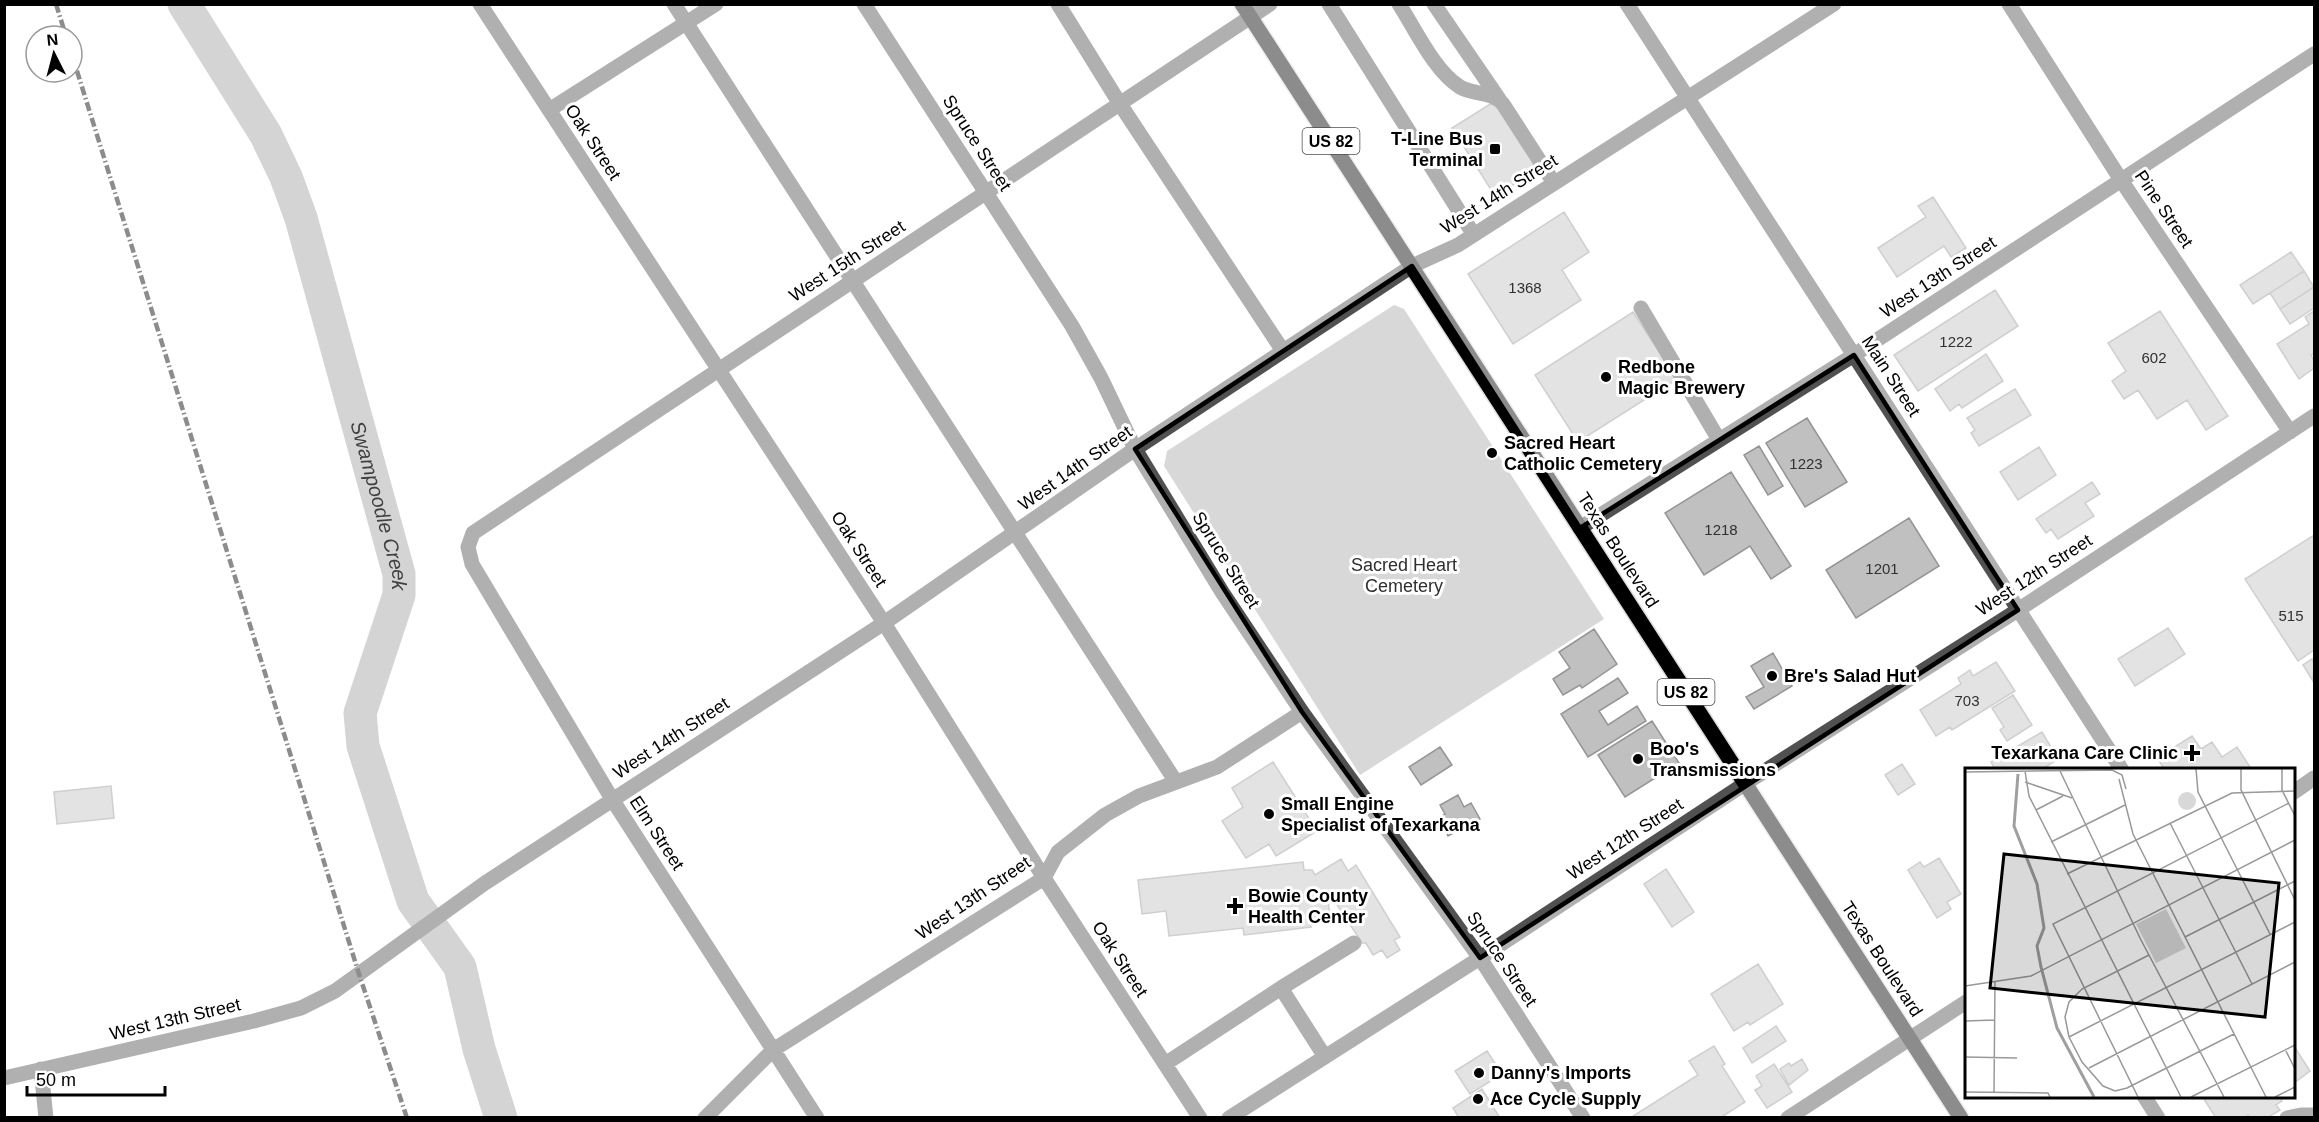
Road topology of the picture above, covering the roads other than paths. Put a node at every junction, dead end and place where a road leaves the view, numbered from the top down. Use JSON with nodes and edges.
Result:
{"nodes":[{"id":1,"x":480,"y":4,"type":"edge"},
{"id":2,"x":674,"y":4,"type":"edge"},
{"id":3,"x":716,"y":4,"type":"edge"},
{"id":4,"x":864,"y":4,"type":"edge"},
{"id":5,"x":1058,"y":4,"type":"edge"},
{"id":6,"x":1270,"y":4,"type":"edge"},
{"id":7,"x":1329,"y":4,"type":"edge"},
{"id":8,"x":1399,"y":4,"type":"edge"},
{"id":9,"x":1434,"y":4,"type":"edge"},
{"id":10,"x":1627,"y":4,"type":"edge"},
{"id":11,"x":2009,"y":4,"type":"edge"},
{"id":12,"x":1824,"y":7,"type":"edge"},
{"id":13,"x":1246,"y":11,"type":"edge"},
{"id":14,"x":686,"y":24,"type":"junction"},
{"id":15,"x":2314,"y":54,"type":"edge"},
{"id":16,"x":1687,"y":98,"type":"junction"},
{"id":17,"x":1500,"y":100,"type":"junction"},
{"id":18,"x":1120,"y":104,"type":"junction"},
{"id":19,"x":549,"y":110,"type":"junction"},
{"id":20,"x":2121,"y":180,"type":"junction"},
{"id":21,"x":1554,"y":183,"type":"junction"},
{"id":22,"x":986,"y":193,"type":"junction"},
{"id":23,"x":1474,"y":235,"type":"junction"},
{"id":24,"x":1412,"y":266,"type":"junction"},
{"id":25,"x":852,"y":281,"type":"junction"},
{"id":26,"x":1641,"y":308,"type":"dead end"},
{"id":27,"x":1284,"y":351,"type":"junction"},
{"id":28,"x":1854,"y":355,"type":"junction"},
{"id":29,"x":718,"y":369,"type":"junction"},
{"id":30,"x":2314,"y":416,"type":"edge"},
{"id":31,"x":2289,"y":432,"type":"junction"},
{"id":32,"x":1719,"y":440,"type":"junction"},
{"id":33,"x":1135,"y":449,"type":"junction"},
{"id":34,"x":1580,"y":528,"type":"junction"},
{"id":35,"x":1015,"y":533,"type":"junction"},
{"id":36,"x":472,"y":564,"type":"joint"},
{"id":37,"x":2018,"y":610,"type":"junction"},
{"id":38,"x":884,"y":623,"type":"junction"},
{"id":39,"x":1302,"y":712,"type":"junction"},
{"id":40,"x":2121,"y":768,"type":"edge"},
{"id":41,"x":2314,"y":778,"type":"edge"},
{"id":42,"x":1176,"y":782,"type":"junction"},
{"id":43,"x":1746,"y":783,"type":"junction"},
{"id":44,"x":2295,"y":791,"type":"edge"},
{"id":45,"x":612,"y":799,"type":"junction"},
{"id":46,"x":1044,"y":878,"type":"junction"},
{"id":47,"x":1354,"y":943,"type":"dead end"},
{"id":48,"x":1480,"y":958,"type":"junction"},
{"id":49,"x":349,"y":980,"type":"joint"},
{"id":50,"x":1281,"y":988,"type":"junction"},
{"id":51,"x":1965,"y":1003,"type":"edge"},
{"id":52,"x":1909,"y":1037,"type":"junction"},
{"id":53,"x":773,"y":1050,"type":"junction"},
{"id":54,"x":1325,"y":1057,"type":"junction"},
{"id":55,"x":1165,"y":1064,"type":"junction"},
{"id":56,"x":41,"y":1069,"type":"junction"},
{"id":57,"x":4,"y":1078,"type":"edge"},
{"id":58,"x":2145,"y":1098,"type":"edge"},
{"id":59,"x":2314,"y":1115,"type":"edge"},
{"id":60,"x":46,"y":1118,"type":"edge"},
{"id":61,"x":705,"y":1118,"type":"edge"},
{"id":62,"x":817,"y":1118,"type":"edge"},
{"id":63,"x":1200,"y":1118,"type":"edge"},
{"id":64,"x":1229,"y":1118,"type":"edge"},
{"id":65,"x":1583,"y":1118,"type":"edge"},
{"id":66,"x":1788,"y":1118,"type":"edge"},
{"id":67,"x":1961,"y":1118,"type":"edge"},
{"id":68,"x":2158,"y":1118,"type":"edge"},
{"id":69,"x":2287,"y":1118,"type":"edge"}],
"edges":[{"from":1,"to":19,"type":"street","name":"Oak Street"},
{"from":2,"to":14,"type":"street"},
{"from":3,"to":14,"type":"street"},
{"from":4,"to":22,"type":"street","name":"Spruce Street"},
{"from":5,"to":18,"type":"street"},
{"from":6,"to":13,"type":"street","name":"West 15th Street"},
{"from":7,"to":23,"type":"street"},
{"from":8,"to":17,"type":"street"},
{"from":9,"to":17,"type":"street"},
{"from":10,"to":16,"type":"street","name":"Main Street"},
{"from":11,"to":20,"type":"street","name":"Pine Street"},
{"from":12,"to":16,"type":"street","name":"West 14th Street"},
{"from":13,"to":18,"type":"street","name":"West 15th Street"},
{"from":13,"to":24,"type":"main road","name":"Texas Boulevard","number":"US 82"},
{"from":14,"to":19,"type":"street"},
{"from":14,"to":25,"type":"street"},
{"from":15,"to":20,"type":"street","name":"West 13th Street"},
{"from":16,"to":21,"type":"street","name":"West 14th Street"},
{"from":16,"to":28,"type":"street","name":"Main Street"},
{"from":17,"to":21,"type":"street"},
{"from":18,"to":22,"type":"street","name":"West 15th Street"},
{"from":18,"to":27,"type":"street"},
{"from":19,"to":29,"type":"street","name":"Oak Street"},
{"from":20,"to":28,"type":"street","name":"West 13th Street"},
{"from":20,"to":31,"type":"street","name":"Pine Street"},
{"from":21,"to":23,"type":"street","name":"West 14th Street"},
{"from":22,"to":25,"type":"street","name":"West 15th Street"},
{"from":22,"to":33,"type":"street","name":"Spruce Street"},
{"from":23,"to":24,"type":"street","name":"West 14th Street"},
{"from":24,"to":27,"type":"street","name":"West 14th Street"},
{"from":24,"to":34,"type":"main road","name":"Texas Boulevard","number":"US 82"},
{"from":25,"to":29,"type":"street","name":"West 15th Street"},
{"from":25,"to":35,"type":"street"},
{"from":26,"to":32,"type":"street"},
{"from":27,"to":33,"type":"street","name":"West 14th Street"},
{"from":28,"to":32,"type":"street","name":"West 13th Street"},
{"from":28,"to":37,"type":"street","name":"Main Street"},
{"from":29,"to":36,"type":"street","name":"West 15th Street"},
{"from":29,"to":38,"type":"street","name":"Oak Street"},
{"from":30,"to":31,"type":"street","name":"West 12th Street"},
{"from":31,"to":37,"type":"street","name":"West 12th Street"},
{"from":32,"to":34,"type":"street","name":"West 13th Street"},
{"from":33,"to":35,"type":"street","name":"West 14th Street"},
{"from":33,"to":39,"type":"street","name":"Spruce Street"},
{"from":34,"to":43,"type":"main road","name":"Texas Boulevard","number":"US 82"},
{"from":35,"to":38,"type":"street","name":"West 14th Street"},
{"from":35,"to":42,"type":"street"},
{"from":36,"to":45,"type":"street","name":"Elm Street"},
{"from":37,"to":40,"type":"street","name":"Main Street"},
{"from":37,"to":43,"type":"street","name":"West 12th Street"},
{"from":38,"to":45,"type":"street","name":"West 14th Street"},
{"from":38,"to":46,"type":"street","name":"Oak Street"},
{"from":39,"to":42,"type":"street","name":"West 13th Street"},
{"from":39,"to":48,"type":"street","name":"Spruce Street"},
{"from":41,"to":44,"type":"street"},
{"from":42,"to":46,"type":"street","name":"West 13th Street"},
{"from":43,"to":48,"type":"street","name":"West 12th Street"},
{"from":43,"to":52,"type":"main road","name":"Texas Boulevard","number":"US 82"},
{"from":45,"to":49,"type":"street","name":"West 14th Street"},
{"from":45,"to":53,"type":"street","name":"Elm Street"},
{"from":46,"to":53,"type":"street","name":"West 13th Street"},
{"from":46,"to":55,"type":"street","name":"Oak Street"},
{"from":47,"to":50,"type":"street"},
{"from":48,"to":54,"type":"street","name":"West 12th Street"},
{"from":48,"to":65,"type":"street","name":"Spruce Street"},
{"from":49,"to":56,"type":"street","name":"West 13th Street"},
{"from":50,"to":54,"type":"street"},
{"from":50,"to":55,"type":"street"},
{"from":51,"to":52,"type":"street"},
{"from":52,"to":66,"type":"street"},
{"from":52,"to":67,"type":"main road","name":"Texas Boulevard","number":"US 82"},
{"from":53,"to":61,"type":"street","name":"West 13th Street"},
{"from":53,"to":62,"type":"street","name":"Elm Street"},
{"from":54,"to":64,"type":"street","name":"West 12th Street"},
{"from":55,"to":63,"type":"street","name":"Oak Street"},
{"from":56,"to":57,"type":"street","name":"West 13th Street"},
{"from":56,"to":60,"type":"street"},
{"from":58,"to":68,"type":"street"},
{"from":59,"to":69,"type":"street"}]}
